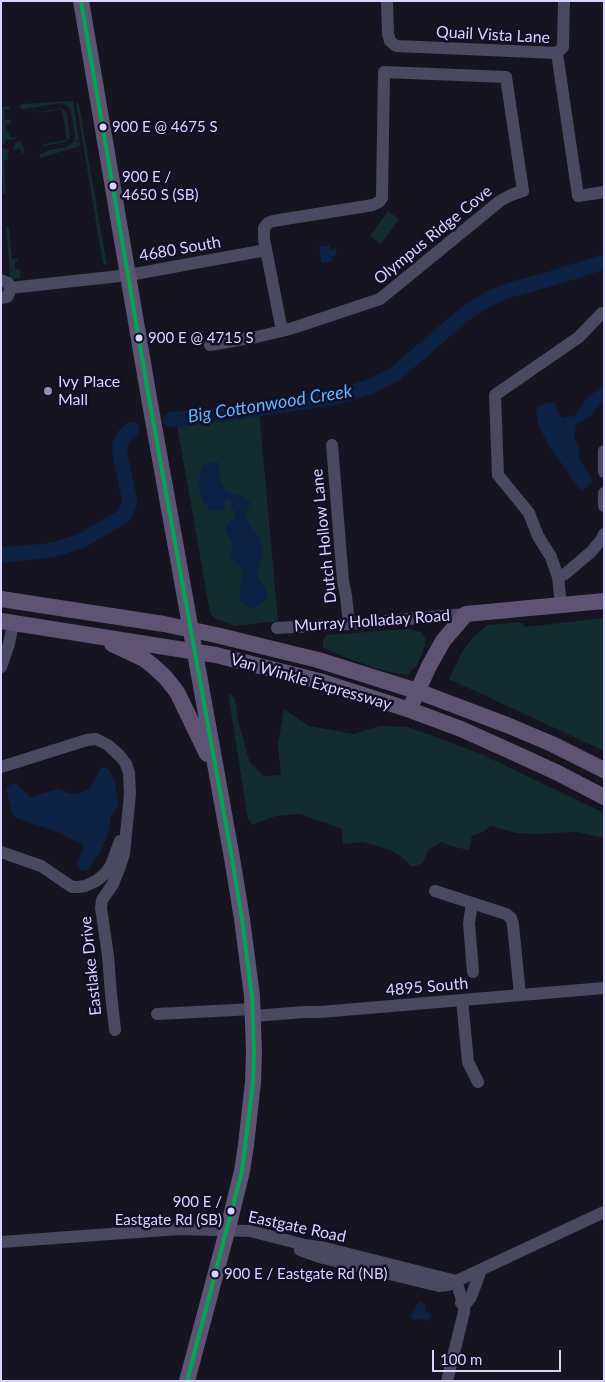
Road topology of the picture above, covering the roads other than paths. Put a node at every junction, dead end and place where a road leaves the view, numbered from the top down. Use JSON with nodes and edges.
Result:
{"nodes":[{"id":1,"x":82,"y":1,"type":"edge"},
{"id":2,"x":387,"y":1,"type":"edge"},
{"id":3,"x":564,"y":1,"type":"edge"},
{"id":4,"x":557,"y":53,"type":"junction"},
{"id":5,"x":604,"y":192,"type":"edge"},
{"id":6,"x":266,"y":250,"type":"junction"},
{"id":7,"x":129,"y":275,"type":"junction"},
{"id":8,"x":6,"y":284,"type":"edge"},
{"id":9,"x":1,"y":298,"type":"edge"},
{"id":10,"x":599,"y":317,"type":"edge"},
{"id":11,"x":282,"y":331,"type":"junction"},
{"id":12,"x":210,"y":345,"type":"dead end"},
{"id":13,"x":332,"y":445,"type":"dead end"},
{"id":14,"x":604,"y":451,"type":"edge"},
{"id":15,"x":604,"y":472,"type":"edge"},
{"id":16,"x":604,"y":493,"type":"edge"},
{"id":17,"x":604,"y":506,"type":"edge"},
{"id":18,"x":604,"y":534,"type":"edge"},
{"id":19,"x":558,"y":577,"type":"junction"},
{"id":20,"x":1,"y":599,"type":"edge"},
{"id":21,"x":604,"y":601,"type":"edge"},
{"id":22,"x":561,"y":605,"type":"junction"},
{"id":23,"x":104,"y":614,"type":"junction"},
{"id":24,"x":466,"y":614,"type":"junction"},
{"id":25,"x":5,"y":619,"type":"edge"},
{"id":26,"x":349,"y":624,"type":"junction"},
{"id":27,"x":277,"y":628,"type":"dead end"},
{"id":28,"x":191,"y":630,"type":"junction"},
{"id":29,"x":96,"y":636,"type":"junction"},
{"id":30,"x":194,"y":651,"type":"junction"},
{"id":31,"x":1,"y":667,"type":"edge"},
{"id":32,"x":417,"y":691,"type":"junction"},
{"id":33,"x":410,"y":710,"type":"junction"},
{"id":34,"x":1,"y":767,"type":"edge"},
{"id":35,"x":604,"y":770,"type":"edge"},
{"id":36,"x":216,"y":774,"type":"junction"},
{"id":37,"x":604,"y":798,"type":"edge"},
{"id":38,"x":125,"y":834,"type":"junction"},
{"id":39,"x":1,"y":852,"type":"edge"},
{"id":40,"x":435,"y":891,"type":"dead end"},
{"id":41,"x":472,"y":903,"type":"junction"},
{"id":42,"x":473,"y":972,"type":"dead end"},
{"id":43,"x":604,"y":988,"type":"edge"},
{"id":44,"x":520,"y":995,"type":"junction"},
{"id":45,"x":462,"y":1000,"type":"junction"},
{"id":46,"x":253,"y":1012,"type":"junction"},
{"id":47,"x":157,"y":1014,"type":"dead end"},
{"id":48,"x":115,"y":1030,"type":"dead end"},
{"id":49,"x":478,"y":1082,"type":"dead end"},
{"id":50,"x":604,"y":1212,"type":"edge"},
{"id":51,"x":227,"y":1231,"type":"junction"},
{"id":52,"x":1,"y":1242,"type":"edge"},
{"id":53,"x":481,"y":1270,"type":"junction"},
{"id":54,"x":456,"y":1281,"type":"junction"},
{"id":55,"x":439,"y":1286,"type":"junction"},
{"id":56,"x":464,"y":1306,"type":"junction"},
{"id":57,"x":187,"y":1381,"type":"edge"},
{"id":58,"x":447,"y":1381,"type":"edge"}],
"edges":[{"from":1,"to":7,"type":"main road"},
{"from":2,"to":4,"type":"street","name":"Quail Vista Lane"},
{"from":3,"to":4,"type":"street"},
{"from":4,"to":5,"type":"street","name":"Quail Vista Lane"},
{"from":6,"to":7,"type":"street","name":"4680 South"},
{"from":6,"to":11,"type":"street"},
{"from":6,"to":11,"type":"street","name":"Olympus Ridge Cove"},
{"from":7,"to":8,"type":"street","name":"4680 South"},
{"from":7,"to":28,"type":"main road"},
{"from":8,"to":9,"type":"street","name":"4680 South"},
{"from":10,"to":19,"type":"street"},
{"from":11,"to":12,"type":"street","name":"Olympus Ridge Cove"},
{"from":13,"to":26,"type":"street","name":"Dutch Hollow Lane"},
{"from":14,"to":15,"type":"street"},
{"from":16,"to":17,"type":"street"},
{"from":18,"to":19,"type":"street"},
{"from":19,"to":22,"type":"street"},
{"from":20,"to":23,"type":"main road","name":"Van Winkle Expressway"},
{"from":21,"to":22,"type":"main road","name":"Murray Holladay Road"},
{"from":22,"to":24,"type":"main road","name":"Murray Holladay Road"},
{"from":23,"to":25,"type":"main road"},
{"from":23,"to":28,"type":"main road","name":"Van Winkle Expressway"},
{"from":24,"to":26,"type":"street","name":"Murray Holladay Road"},
{"from":24,"to":32,"type":"main road","name":"Murray Holladay Road"},
{"from":25,"to":29,"type":"main road","name":"Van Winkle Expressway"},
{"from":25,"to":31,"type":"street"},
{"from":26,"to":27,"type":"street","name":"Murray Holladay Road"},
{"from":28,"to":30,"type":"main road"},
{"from":28,"to":32,"type":"main road","name":"Van Winkle Expressway"},
{"from":29,"to":30,"type":"main road","name":"Van Winkle Expressway"},
{"from":29,"to":36,"type":"main road"},
{"from":30,"to":33,"type":"main road","name":"Van Winkle Expressway"},
{"from":30,"to":36,"type":"main road"},
{"from":32,"to":33,"type":"main road","name":"Murray Holladay Road"},
{"from":32,"to":35,"type":"main road","name":"Van Winkle Expressway"},
{"from":33,"to":37,"type":"main road","name":"Van Winkle Expressway"},
{"from":34,"to":38,"type":"street","name":"Eastlake Drive"},
{"from":36,"to":46,"type":"main road"},
{"from":38,"to":39,"type":"street"},
{"from":38,"to":48,"type":"street","name":"Eastlake Drive"},
{"from":40,"to":41,"type":"street"},
{"from":41,"to":42,"type":"street"},
{"from":41,"to":44,"type":"street"},
{"from":43,"to":44,"type":"street","name":"4895 South"},
{"from":44,"to":45,"type":"street","name":"4895 South"},
{"from":45,"to":46,"type":"street","name":"4895 South"},
{"from":45,"to":49,"type":"street"},
{"from":46,"to":47,"type":"street","name":"4895 South"},
{"from":46,"to":51,"type":"main road"},
{"from":50,"to":53,"type":"street","name":"Eastgate Road"},
{"from":51,"to":52,"type":"street"},
{"from":51,"to":54,"type":"street","name":"Eastgate Road"},
{"from":51,"to":55,"type":"street","name":"Eastgate Road"},
{"from":51,"to":57,"type":"main road"},
{"from":53,"to":54,"type":"street","name":"Eastgate Road"},
{"from":53,"to":56,"type":"street"},
{"from":54,"to":55,"type":"street","name":"Eastgate Road"},
{"from":54,"to":56,"type":"street"},
{"from":55,"to":56,"type":"street","name":"Eastgate Road"},
{"from":56,"to":58,"type":"street"}]}
